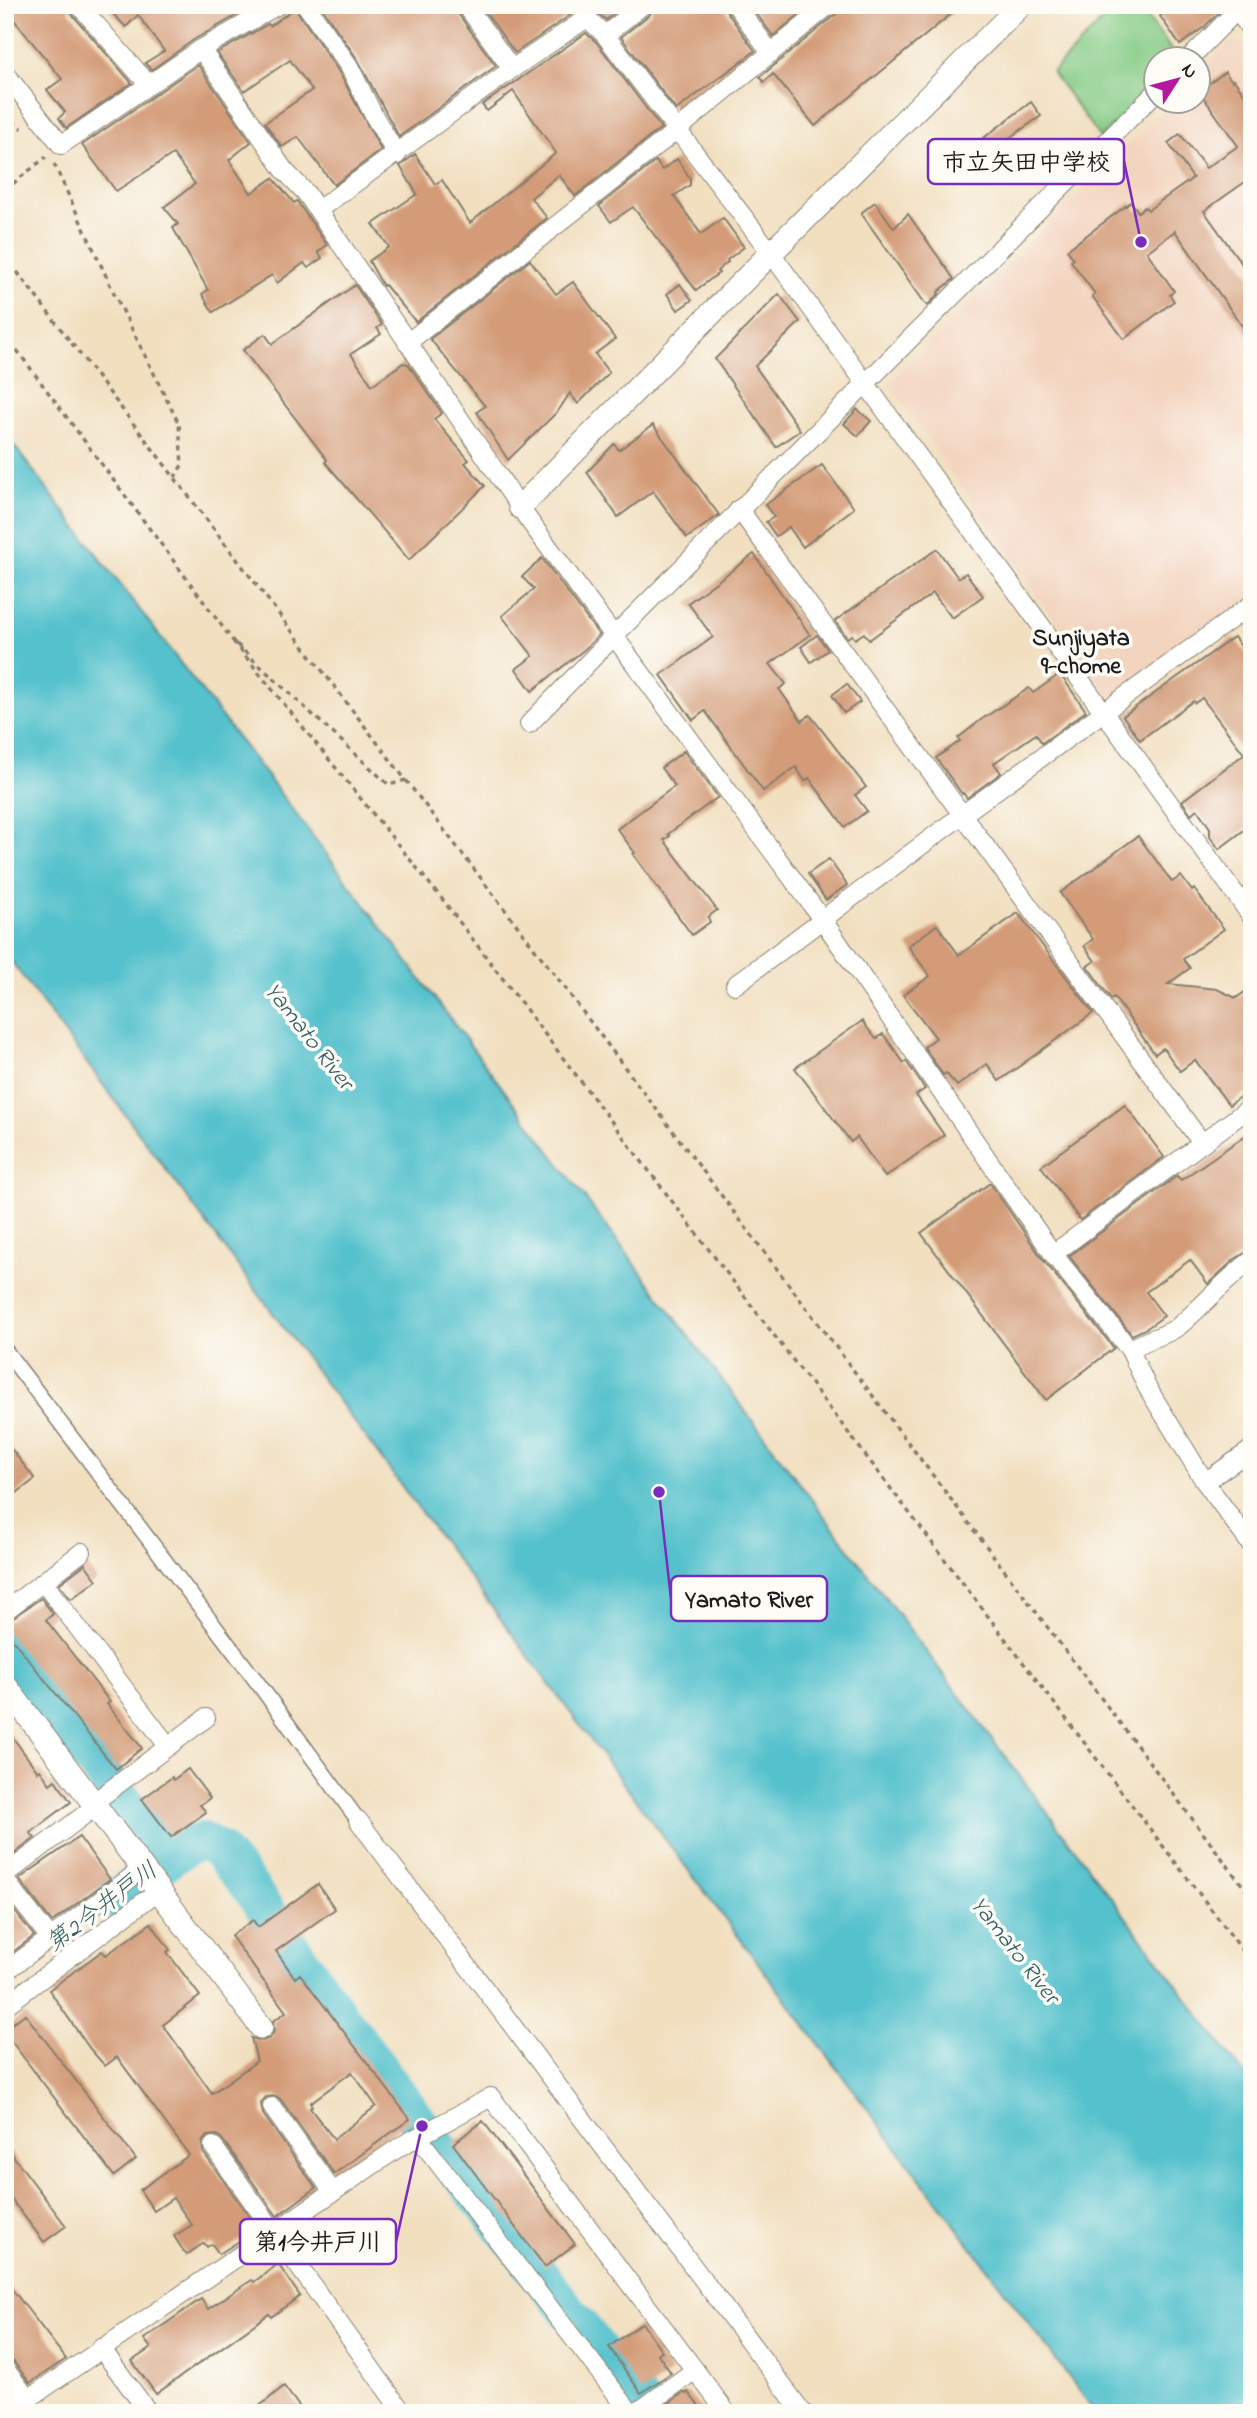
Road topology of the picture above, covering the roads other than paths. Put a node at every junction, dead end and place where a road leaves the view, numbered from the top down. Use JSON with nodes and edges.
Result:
{"nodes":[{"id":1,"x":79,"y":5,"type":"edge"},
{"id":2,"x":278,"y":5,"type":"edge"},
{"id":3,"x":306,"y":5,"type":"edge"},
{"id":4,"x":466,"y":5,"type":"edge"},
{"id":5,"x":643,"y":5,"type":"edge"},
{"id":6,"x":736,"y":5,"type":"edge"},
{"id":7,"x":830,"y":5,"type":"edge"},
{"id":8,"x":1021,"y":5,"type":"edge"},
{"id":9,"x":1237,"y":7,"type":"edge"},
{"id":10,"x":582,"y":12,"type":"edge"},
{"id":11,"x":1252,"y":31,"type":"edge"},
{"id":12,"x":605,"y":35,"type":"junction"},
{"id":13,"x":1201,"y":46,"type":"edge"},
{"id":14,"x":201,"y":49,"type":"junction"},
{"id":15,"x":771,"y":53,"type":"junction"},
{"id":16,"x":512,"y":69,"type":"junction"},
{"id":17,"x":5,"y":73,"type":"edge"},
{"id":18,"x":149,"y":85,"type":"junction"},
{"id":19,"x":1142,"y":106,"type":"edge"},
{"id":20,"x":677,"y":130,"type":"junction"},
{"id":21,"x":397,"y":155,"type":"junction"},
{"id":22,"x":318,"y":210,"type":"junction"},
{"id":23,"x":771,"y":253,"type":"junction"},
{"id":24,"x":407,"y":343,"type":"junction"},
{"id":25,"x":865,"y":383,"type":"junction"},
{"id":26,"x":520,"y":507,"type":"junction"},
{"id":27,"x":739,"y":509,"type":"junction"},
{"id":28,"x":1250,"y":610,"type":"edge"},
{"id":29,"x":612,"y":636,"type":"junction"},
{"id":30,"x":1104,"y":713,"type":"junction"},
{"id":31,"x":528,"y":724,"type":"dead end"},
{"id":32,"x":962,"y":815,"type":"junction"},
{"id":33,"x":1252,"y":916,"type":"edge"},
{"id":34,"x":822,"y":919,"type":"junction"},
{"id":35,"x":735,"y":985,"type":"dead end"},
{"id":36,"x":1252,"y":1106,"type":"edge"},
{"id":37,"x":1202,"y":1143,"type":"junction"},
{"id":38,"x":1054,"y":1254,"type":"junction"},
{"id":39,"x":1252,"y":1260,"type":"edge"},
{"id":40,"x":5,"y":1350,"type":"edge"},
{"id":41,"x":1130,"y":1350,"type":"junction"},
{"id":42,"x":1252,"y":1449,"type":"edge"},
{"id":43,"x":1205,"y":1482,"type":"junction"},
{"id":44,"x":1252,"y":1546,"type":"edge"},
{"id":45,"x":82,"y":1552,"type":"dead end"},
{"id":46,"x":43,"y":1582,"type":"junction"},
{"id":47,"x":5,"y":1611,"type":"edge"},
{"id":48,"x":5,"y":1685,"type":"edge"},
{"id":49,"x":206,"y":1718,"type":"dead end"},
{"id":50,"x":168,"y":1747,"type":"junction"},
{"id":51,"x":95,"y":1804,"type":"junction"},
{"id":52,"x":358,"y":1820,"type":"joint"},
{"id":53,"x":142,"y":1870,"type":"junction"},
{"id":54,"x":5,"y":1875,"type":"edge"},
{"id":55,"x":5,"y":1880,"type":"edge"},
{"id":56,"x":158,"y":1890,"type":"junction"},
{"id":57,"x":50,"y":1938,"type":"junction"},
{"id":58,"x":5,"y":1972,"type":"edge"},
{"id":59,"x":5,"y":2006,"type":"edge"},
{"id":60,"x":261,"y":2027,"type":"dead end"},
{"id":61,"x":272,"y":2107,"type":"dead end"},
{"id":62,"x":419,"y":2136,"type":"junction"},
{"id":63,"x":213,"y":2146,"type":"dead end"},
{"id":64,"x":333,"y":2192,"type":"junction"},
{"id":65,"x":273,"y":2232,"type":"junction"},
{"id":66,"x":101,"y":2348,"type":"junction"},
{"id":67,"x":5,"y":2370,"type":"edge"},
{"id":68,"x":694,"y":2370,"type":"junction"},
{"id":69,"x":28,"y":2399,"type":"junction"},
{"id":70,"x":9,"y":2413,"type":"edge"},
{"id":71,"x":149,"y":2413,"type":"edge"},
{"id":72,"x":403,"y":2413,"type":"edge"},
{"id":73,"x":634,"y":2413,"type":"edge"},
{"id":74,"x":727,"y":2413,"type":"edge"},
{"id":75,"x":803,"y":2413,"type":"edge"}],
"edges":[{"from":1,"to":18,"type":"street"},
{"from":2,"to":14,"type":"street"},
{"from":3,"to":21,"type":"street"},
{"from":4,"to":16,"type":"street"},
{"from":5,"to":12,"type":"street"},
{"from":6,"to":15,"type":"street"},
{"from":7,"to":15,"type":"street"},
{"from":8,"to":23,"type":"street"},
{"from":9,"to":11,"type":"street"},
{"from":9,"to":13,"type":"street"},
{"from":10,"to":12,"type":"street"},
{"from":10,"to":16,"type":"street"},
{"from":12,"to":20,"type":"street"},
{"from":14,"to":18,"type":"street"},
{"from":14,"to":22,"type":"street"},
{"from":15,"to":20,"type":"street"},
{"from":16,"to":21,"type":"street"},
{"from":17,"to":18,"type":"street"},
{"from":19,"to":25,"type":"street"},
{"from":20,"to":23,"type":"street"},
{"from":20,"to":24,"type":"street"},
{"from":21,"to":22,"type":"street"},
{"from":22,"to":24,"type":"street"},
{"from":23,"to":25,"type":"street"},
{"from":23,"to":26,"type":"street"},
{"from":24,"to":26,"type":"street"},
{"from":25,"to":27,"type":"street"},
{"from":25,"to":30,"type":"street"},
{"from":26,"to":29,"type":"street"},
{"from":27,"to":29,"type":"street"},
{"from":27,"to":32,"type":"street"},
{"from":28,"to":30,"type":"street"},
{"from":29,"to":31,"type":"street"},
{"from":29,"to":34,"type":"street"},
{"from":30,"to":32,"type":"street"},
{"from":30,"to":33,"type":"street"},
{"from":32,"to":34,"type":"street"},
{"from":32,"to":37,"type":"street"},
{"from":34,"to":35,"type":"street"},
{"from":34,"to":38,"type":"street"},
{"from":36,"to":37,"type":"street"},
{"from":37,"to":38,"type":"street"},
{"from":38,"to":41,"type":"street"},
{"from":39,"to":41,"type":"street"},
{"from":40,"to":52,"type":"street"},
{"from":41,"to":43,"type":"street"},
{"from":42,"to":43,"type":"street"},
{"from":43,"to":44,"type":"street"},
{"from":45,"to":46,"type":"street"},
{"from":46,"to":47,"type":"street"},
{"from":46,"to":50,"type":"street"},
{"from":48,"to":51,"type":"street"},
{"from":49,"to":50,"type":"street"},
{"from":50,"to":51,"type":"street"},
{"from":51,"to":53,"type":"street"},
{"from":51,"to":54,"type":"street"},
{"from":52,"to":75,"type":"street"},
{"from":53,"to":56,"type":"street"},
{"from":53,"to":57,"type":"street"},
{"from":55,"to":57,"type":"street"},
{"from":56,"to":59,"type":"street"},
{"from":56,"to":60,"type":"street"},
{"from":57,"to":58,"type":"street"},
{"from":61,"to":64,"type":"street"},
{"from":62,"to":64,"type":"street"},
{"from":62,"to":68,"type":"street"},
{"from":62,"to":73,"type":"street"},
{"from":63,"to":65,"type":"street"},
{"from":64,"to":65,"type":"street"},
{"from":65,"to":66,"type":"street"},
{"from":65,"to":72,"type":"street"},
{"from":66,"to":69,"type":"street"},
{"from":66,"to":71,"type":"street"},
{"from":67,"to":69,"type":"street"},
{"from":68,"to":73,"type":"street"},
{"from":68,"to":74,"type":"street"},
{"from":69,"to":70,"type":"street"}]}
